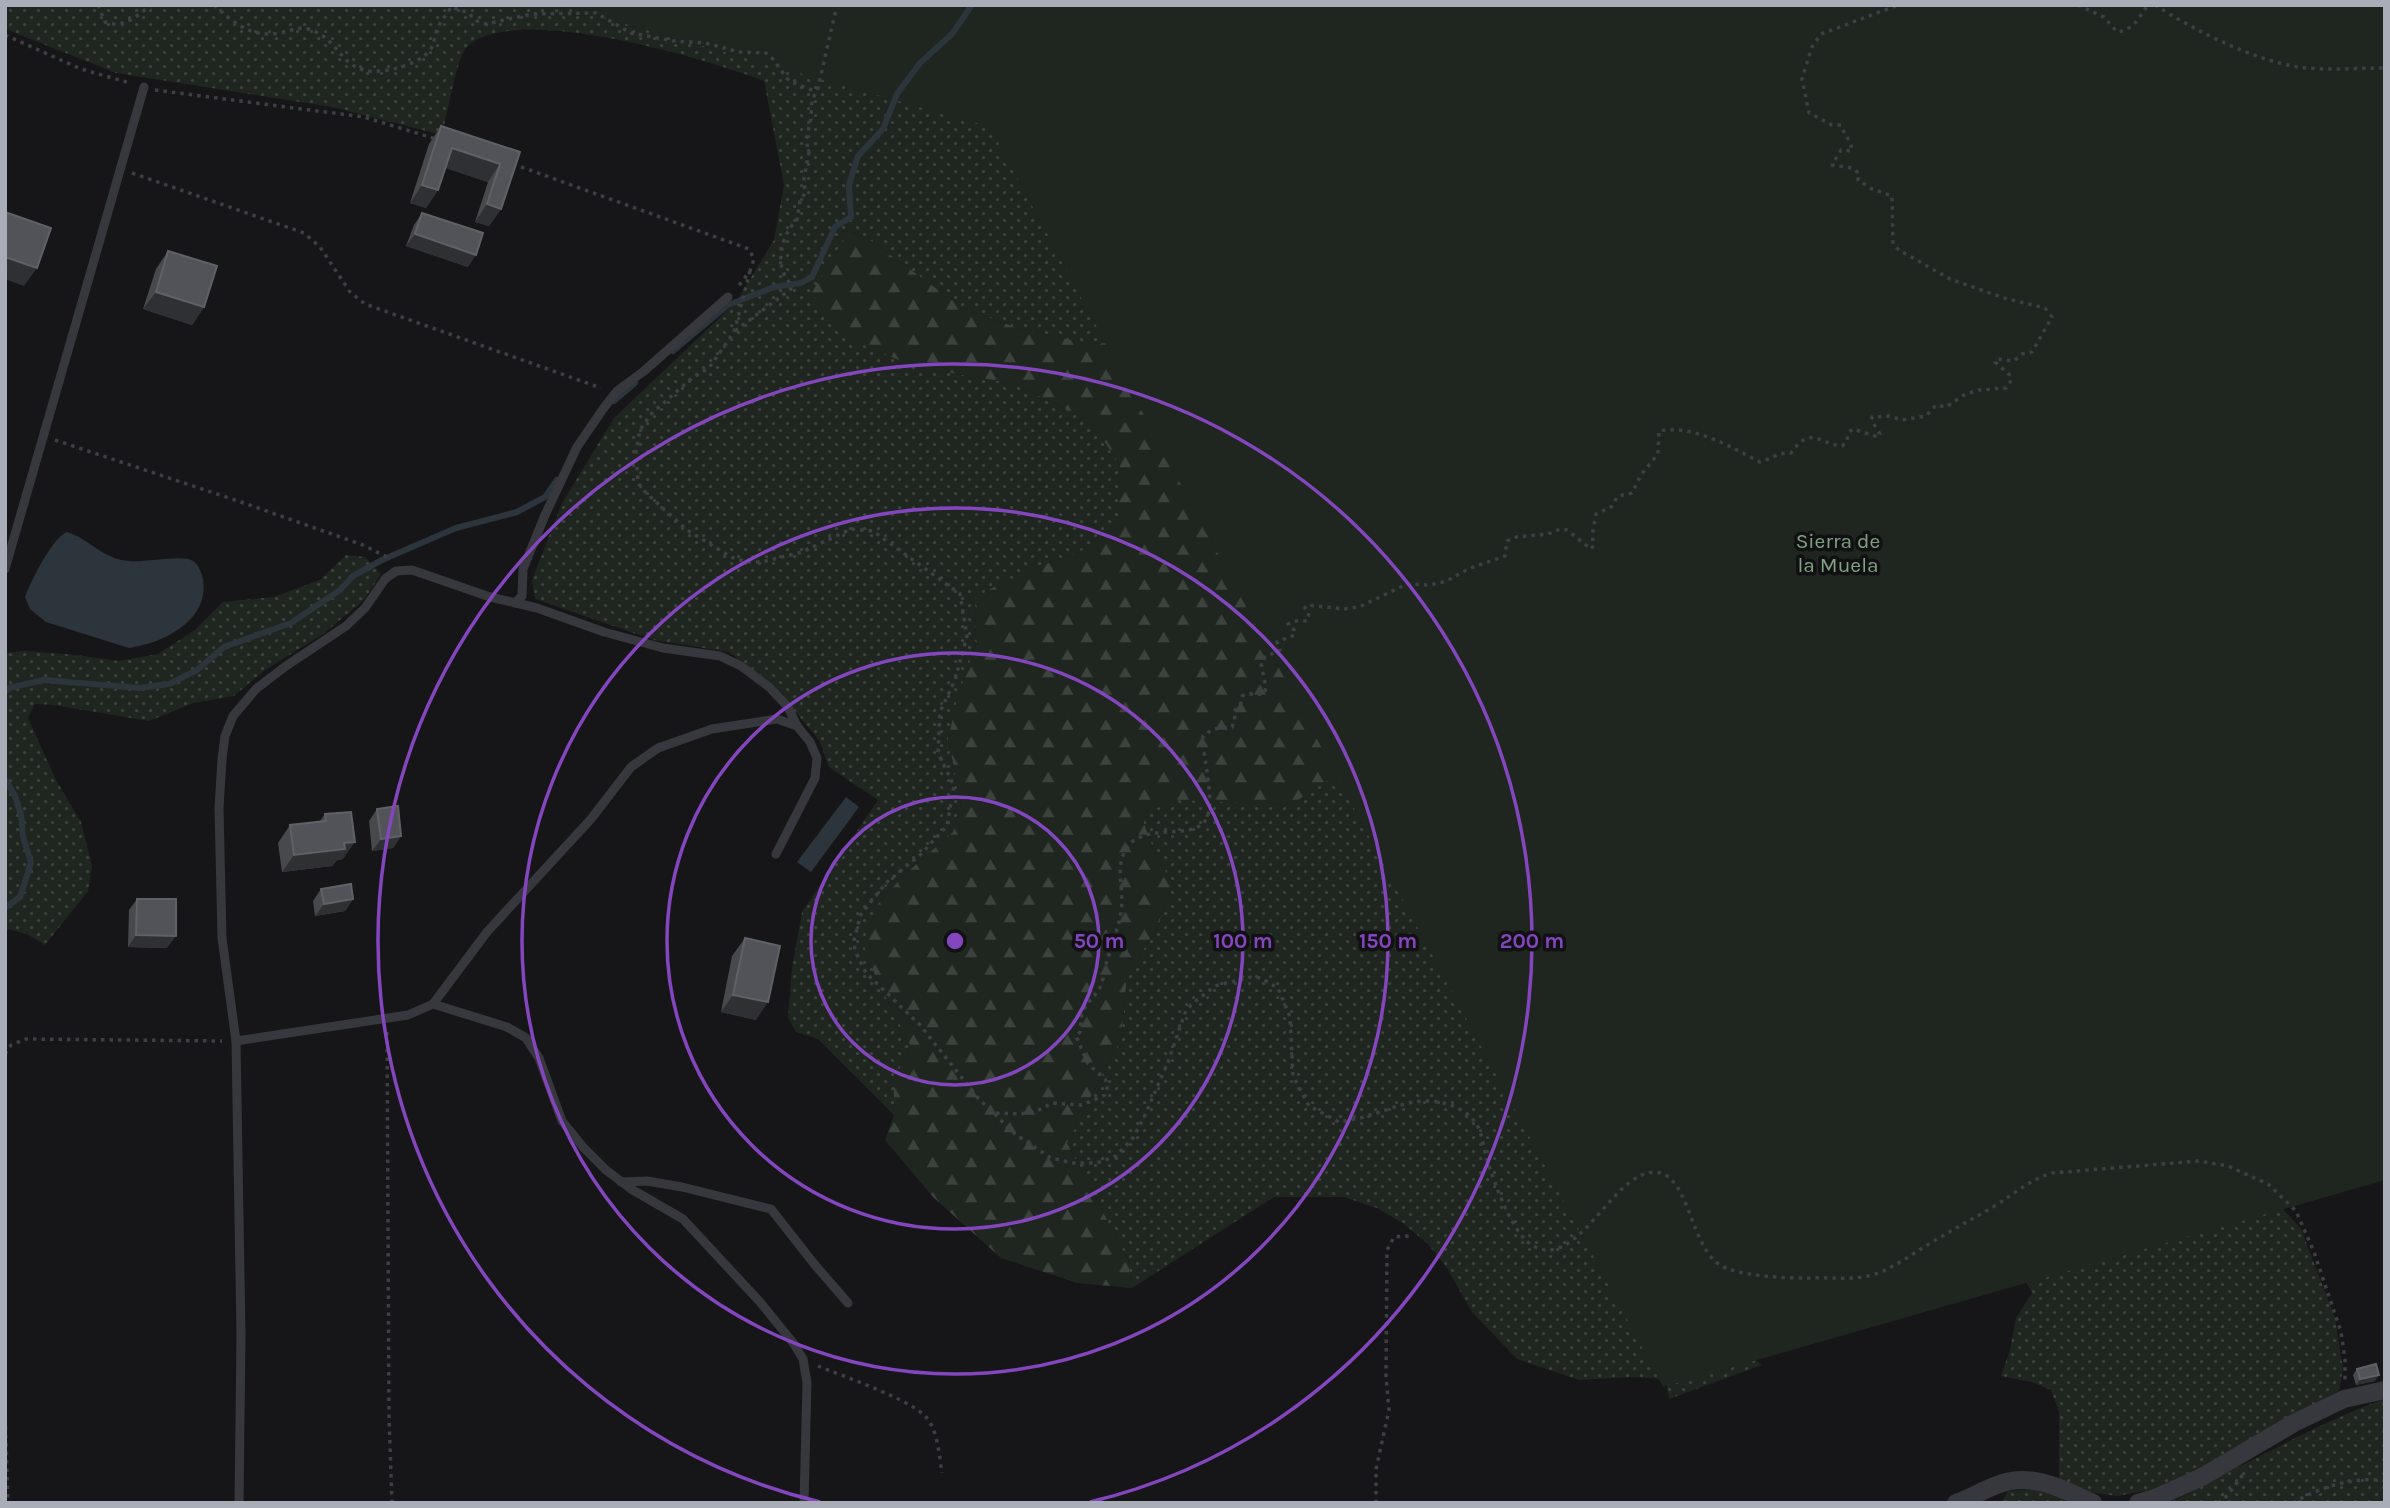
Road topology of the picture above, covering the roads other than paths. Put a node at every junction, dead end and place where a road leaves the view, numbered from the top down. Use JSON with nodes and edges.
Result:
{"nodes":[{"id":1,"x":144,"y":87,"type":"road end"},
{"id":2,"x":729,"y":297,"type":"road end"},
{"id":3,"x":5,"y":569,"type":"edge"},
{"id":4,"x":514,"y":603,"type":"junction"},
{"id":5,"x":797,"y":726,"type":"junction"},
{"id":6,"x":776,"y":854,"type":"dead end"},
{"id":7,"x":433,"y":1003,"type":"junction"},
{"id":8,"x":236,"y":1041,"type":"junction"},
{"id":9,"x":621,"y":1182,"type":"junction"},
{"id":10,"x":848,"y":1303,"type":"dead end"},
{"id":11,"x":2385,"y":1390,"type":"edge"},
{"id":12,"x":239,"y":1503,"type":"edge"},
{"id":13,"x":804,"y":1503,"type":"edge"},
{"id":14,"x":1956,"y":1503,"type":"edge"},
{"id":15,"x":2093,"y":1503,"type":"edge"},
{"id":16,"x":2138,"y":1503,"type":"edge"}],
"edges":[{"from":1,"to":3,"type":"lane"},
{"from":2,"to":4,"type":"lane"},
{"from":4,"to":5,"type":"lane"},
{"from":4,"to":8,"type":"lane"},
{"from":5,"to":6,"type":"lane"},
{"from":5,"to":7,"type":"lane"},
{"from":7,"to":8,"type":"lane"},
{"from":7,"to":9,"type":"lane"},
{"from":8,"to":12,"type":"lane"},
{"from":9,"to":10,"type":"lane"},
{"from":9,"to":13,"type":"lane"},
{"from":11,"to":16,"type":"street"},
{"from":14,"to":15,"type":"street"}]}
